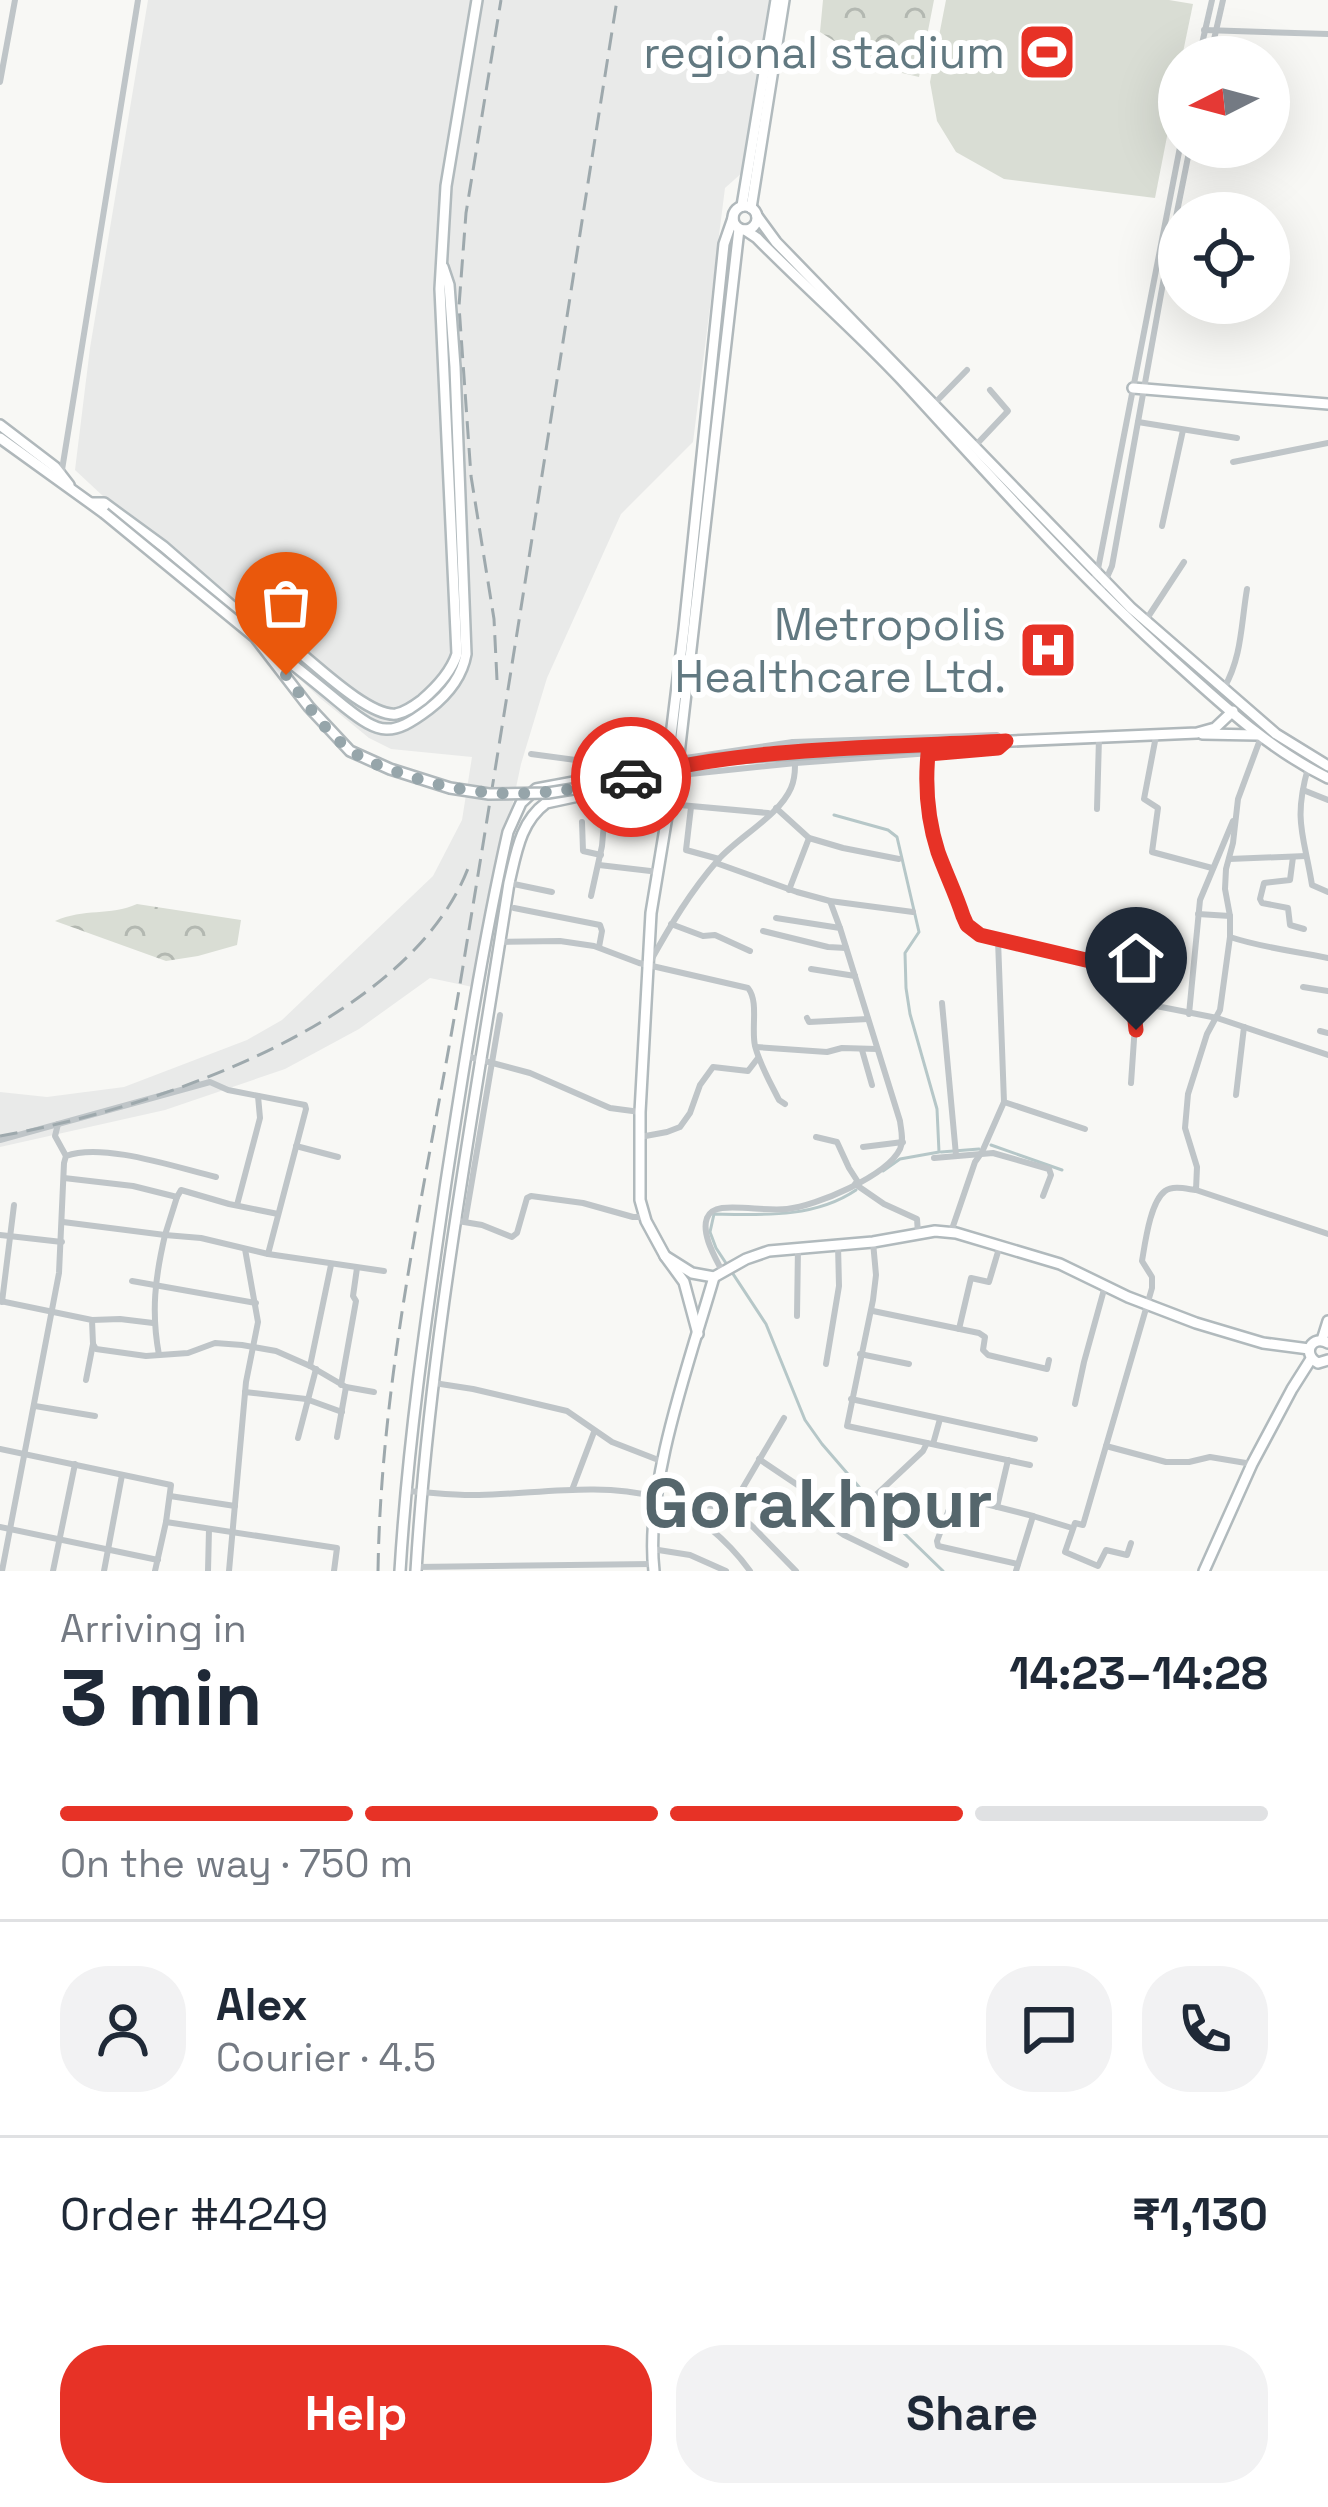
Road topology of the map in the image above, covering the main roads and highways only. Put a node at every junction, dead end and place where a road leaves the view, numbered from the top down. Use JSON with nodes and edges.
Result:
{"nodes":[{"id":1,"x":477,"y":0,"type":"edge"},
{"id":2,"x":780,"y":0,"type":"edge"},
{"id":3,"x":750,"y":210,"type":"junction"},
{"id":4,"x":739,"y":226,"type":"junction"},
{"id":5,"x":443,"y":267,"type":"junction"},
{"id":6,"x":1138,"y":388,"type":"road end"},
{"id":7,"x":1328,"y":404,"type":"edge"},
{"id":8,"x":931,"y":406,"type":"junction"},
{"id":9,"x":0,"y":425,"type":"edge"},
{"id":10,"x":0,"y":438,"type":"edge"},
{"id":11,"x":63,"y":480,"type":"junction"},
{"id":12,"x":92,"y":503,"type":"junction"},
{"id":13,"x":1103,"y":588,"type":"junction"},
{"id":14,"x":286,"y":653,"type":"junction"},
{"id":15,"x":1242,"y":703,"type":"junction"},
{"id":16,"x":1231,"y":713,"type":"junction"},
{"id":17,"x":1197,"y":733,"type":"junction"},
{"id":18,"x":1276,"y":734,"type":"junction"},
{"id":19,"x":1260,"y":736,"type":"junction"},
{"id":20,"x":1328,"y":766,"type":"edge"},
{"id":21,"x":668,"y":777,"type":"junction"},
{"id":22,"x":1328,"y":778,"type":"edge"},
{"id":23,"x":665,"y":1256,"type":"junction"},
{"id":24,"x":723,"y":1272,"type":"junction"},
{"id":25,"x":1328,"y":1321,"type":"edge"},
{"id":26,"x":698,"y":1334,"type":"junction"},
{"id":27,"x":1325,"y":1342,"type":"edge"},
{"id":28,"x":1310,"y":1354,"type":"junction"},
{"id":29,"x":1328,"y":1360,"type":"edge"},
{"id":30,"x":653,"y":1567,"type":"edge"},
{"id":31,"x":416,"y":1569,"type":"edge"},
{"id":32,"x":1206,"y":1570,"type":"edge"},
{"id":33,"x":400,"y":1571,"type":"edge"}],
"edges":[{"from":1,"to":5,"type":"main road"},
{"from":2,"to":3,"type":"main road"},
{"from":3,"to":4,"type":"main road"},
{"from":3,"to":4,"type":"main road"},
{"from":3,"to":8,"type":"main road"},
{"from":4,"to":8,"type":"main road"},
{"from":4,"to":21,"type":"main road"},
{"from":4,"to":33,"type":"main road"},
{"from":5,"to":14,"type":"main road"},
{"from":5,"to":14,"type":"main road"},
{"from":6,"to":7,"type":"main road"},
{"from":8,"to":13,"type":"main road"},
{"from":9,"to":11,"type":"main road"},
{"from":10,"to":11,"type":"main road"},
{"from":11,"to":12,"type":"main road"},
{"from":12,"to":14,"type":"main road"},
{"from":12,"to":17,"type":"main road","bridge":true},
{"from":13,"to":15,"type":"main road"},
{"from":13,"to":16,"type":"main road"},
{"from":15,"to":16,"type":"main road"},
{"from":15,"to":18,"type":"main road"},
{"from":16,"to":17,"type":"main road"},
{"from":16,"to":19,"type":"main road"},
{"from":17,"to":19,"type":"main road"},
{"from":18,"to":19,"type":"main road"},
{"from":18,"to":20,"type":"main road"},
{"from":19,"to":22,"type":"main road"},
{"from":21,"to":23,"type":"main road"},
{"from":21,"to":31,"type":"main road"},
{"from":23,"to":24,"type":"main road"},
{"from":23,"to":26,"type":"main road"},
{"from":24,"to":26,"type":"main road"},
{"from":24,"to":28,"type":"main road"},
{"from":25,"to":27,"type":"main road"},
{"from":26,"to":30,"type":"main road"},
{"from":27,"to":28,"type":"main road"},
{"from":28,"to":29,"type":"main road"},
{"from":28,"to":32,"type":"main road"}]}
